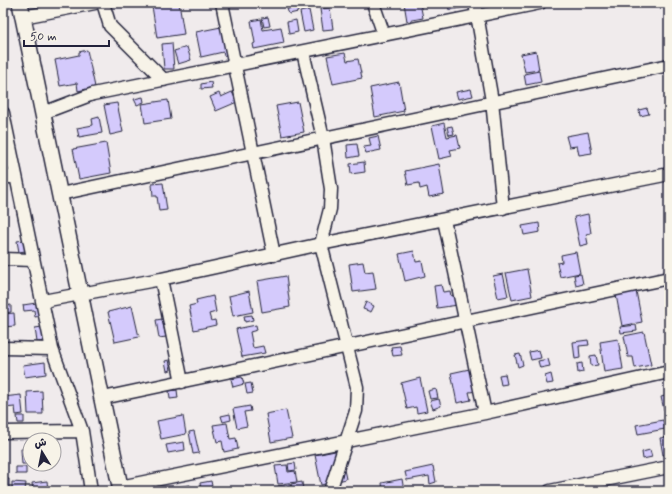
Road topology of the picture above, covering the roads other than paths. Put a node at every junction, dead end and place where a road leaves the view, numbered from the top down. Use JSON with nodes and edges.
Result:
{"nodes":[{"id":1,"x":95,"y":3,"type":"edge"},
{"id":2,"x":103,"y":3,"type":"edge"},
{"id":3,"x":222,"y":3,"type":"edge"},
{"id":4,"x":373,"y":3,"type":"edge"},
{"id":5,"x":475,"y":3,"type":"edge"},
{"id":6,"x":540,"y":3,"type":"edge"},
{"id":7,"x":21,"y":10,"type":"edge"},
{"id":8,"x":477,"y":15,"type":"junction"},
{"id":9,"x":384,"y":35,"type":"junction"},
{"id":10,"x":303,"y":52,"type":"junction"},
{"id":11,"x":669,"y":65,"type":"edge"},
{"id":12,"x":235,"y":66,"type":"junction"},
{"id":13,"x":164,"y":80,"type":"junction"},
{"id":14,"x":492,"y":101,"type":"junction"},
{"id":15,"x":3,"y":113,"type":"edge"},
{"id":16,"x":43,"y":113,"type":"junction"},
{"id":17,"x":323,"y":138,"type":"junction"},
{"id":18,"x":254,"y":152,"type":"junction"},
{"id":19,"x":669,"y":174,"type":"edge"},
{"id":20,"x":9,"y":177,"type":"edge"},
{"id":21,"x":60,"y":194,"type":"junction"},
{"id":22,"x":503,"y":208,"type":"junction"},
{"id":23,"x":444,"y":220,"type":"junction"},
{"id":24,"x":321,"y":244,"type":"junction"},
{"id":25,"x":274,"y":255,"type":"junction"},
{"id":26,"x":3,"y":259,"type":"edge"},
{"id":27,"x":33,"y":260,"type":"junction"},
{"id":28,"x":669,"y":278,"type":"edge"},
{"id":29,"x":161,"y":279,"type":"junction"},
{"id":30,"x":82,"y":295,"type":"junction"},
{"id":31,"x":43,"y":301,"type":"junction"},
{"id":32,"x":466,"y":322,"type":"junction"},
{"id":33,"x":348,"y":347,"type":"junction"},
{"id":34,"x":3,"y":348,"type":"edge"},
{"id":35,"x":52,"y":349,"type":"junction"},
{"id":36,"x":669,"y":372,"type":"edge"},
{"id":37,"x":182,"y":382,"type":"junction"},
{"id":38,"x":103,"y":398,"type":"junction"},
{"id":39,"x":485,"y":413,"type":"junction"},
{"id":40,"x":82,"y":431,"type":"junction"},
{"id":41,"x":3,"y":432,"type":"edge"},
{"id":42,"x":346,"y":442,"type":"junction"},
{"id":43,"x":669,"y":467,"type":"edge"},
{"id":44,"x":121,"y":489,"type":"edge"},
{"id":45,"x":91,"y":491,"type":"edge"},
{"id":46,"x":330,"y":491,"type":"edge"},
{"id":47,"x":550,"y":491,"type":"edge"}],
"edges":[{"from":1,"to":7,"type":"street"},
{"from":2,"to":13,"type":"street"},
{"from":3,"to":12,"type":"street"},
{"from":4,"to":9,"type":"street"},
{"from":5,"to":8,"type":"street"},
{"from":6,"to":8,"type":"street"},
{"from":7,"to":16,"type":"street"},
{"from":8,"to":9,"type":"street"},
{"from":8,"to":14,"type":"street"},
{"from":9,"to":10,"type":"street"},
{"from":10,"to":12,"type":"street"},
{"from":10,"to":17,"type":"street"},
{"from":11,"to":14,"type":"street"},
{"from":12,"to":13,"type":"street"},
{"from":12,"to":18,"type":"street"},
{"from":13,"to":16,"type":"street"},
{"from":14,"to":17,"type":"street"},
{"from":14,"to":22,"type":"street"},
{"from":15,"to":20,"type":"street"},
{"from":16,"to":21,"type":"street"},
{"from":17,"to":18,"type":"street"},
{"from":17,"to":24,"type":"street"},
{"from":18,"to":21,"type":"street"},
{"from":18,"to":25,"type":"street"},
{"from":19,"to":22,"type":"street"},
{"from":20,"to":27,"type":"street"},
{"from":21,"to":30,"type":"street"},
{"from":22,"to":23,"type":"street"},
{"from":23,"to":24,"type":"street"},
{"from":23,"to":32,"type":"street"},
{"from":24,"to":25,"type":"street"},
{"from":24,"to":33,"type":"street"},
{"from":25,"to":29,"type":"street"},
{"from":26,"to":27,"type":"street"},
{"from":27,"to":31,"type":"street"},
{"from":28,"to":32,"type":"street"},
{"from":29,"to":30,"type":"street"},
{"from":29,"to":37,"type":"street"},
{"from":30,"to":31,"type":"street"},
{"from":30,"to":38,"type":"street"},
{"from":31,"to":35,"type":"street"},
{"from":32,"to":33,"type":"street"},
{"from":32,"to":39,"type":"street"},
{"from":33,"to":37,"type":"street"},
{"from":33,"to":42,"type":"street"},
{"from":34,"to":35,"type":"street"},
{"from":35,"to":40,"type":"street"},
{"from":36,"to":39,"type":"street"},
{"from":37,"to":38,"type":"street"},
{"from":38,"to":44,"type":"street"},
{"from":39,"to":42,"type":"street"},
{"from":40,"to":41,"type":"street"},
{"from":40,"to":45,"type":"street"},
{"from":42,"to":44,"type":"street"},
{"from":42,"to":46,"type":"street"},
{"from":43,"to":47,"type":"street"}]}
